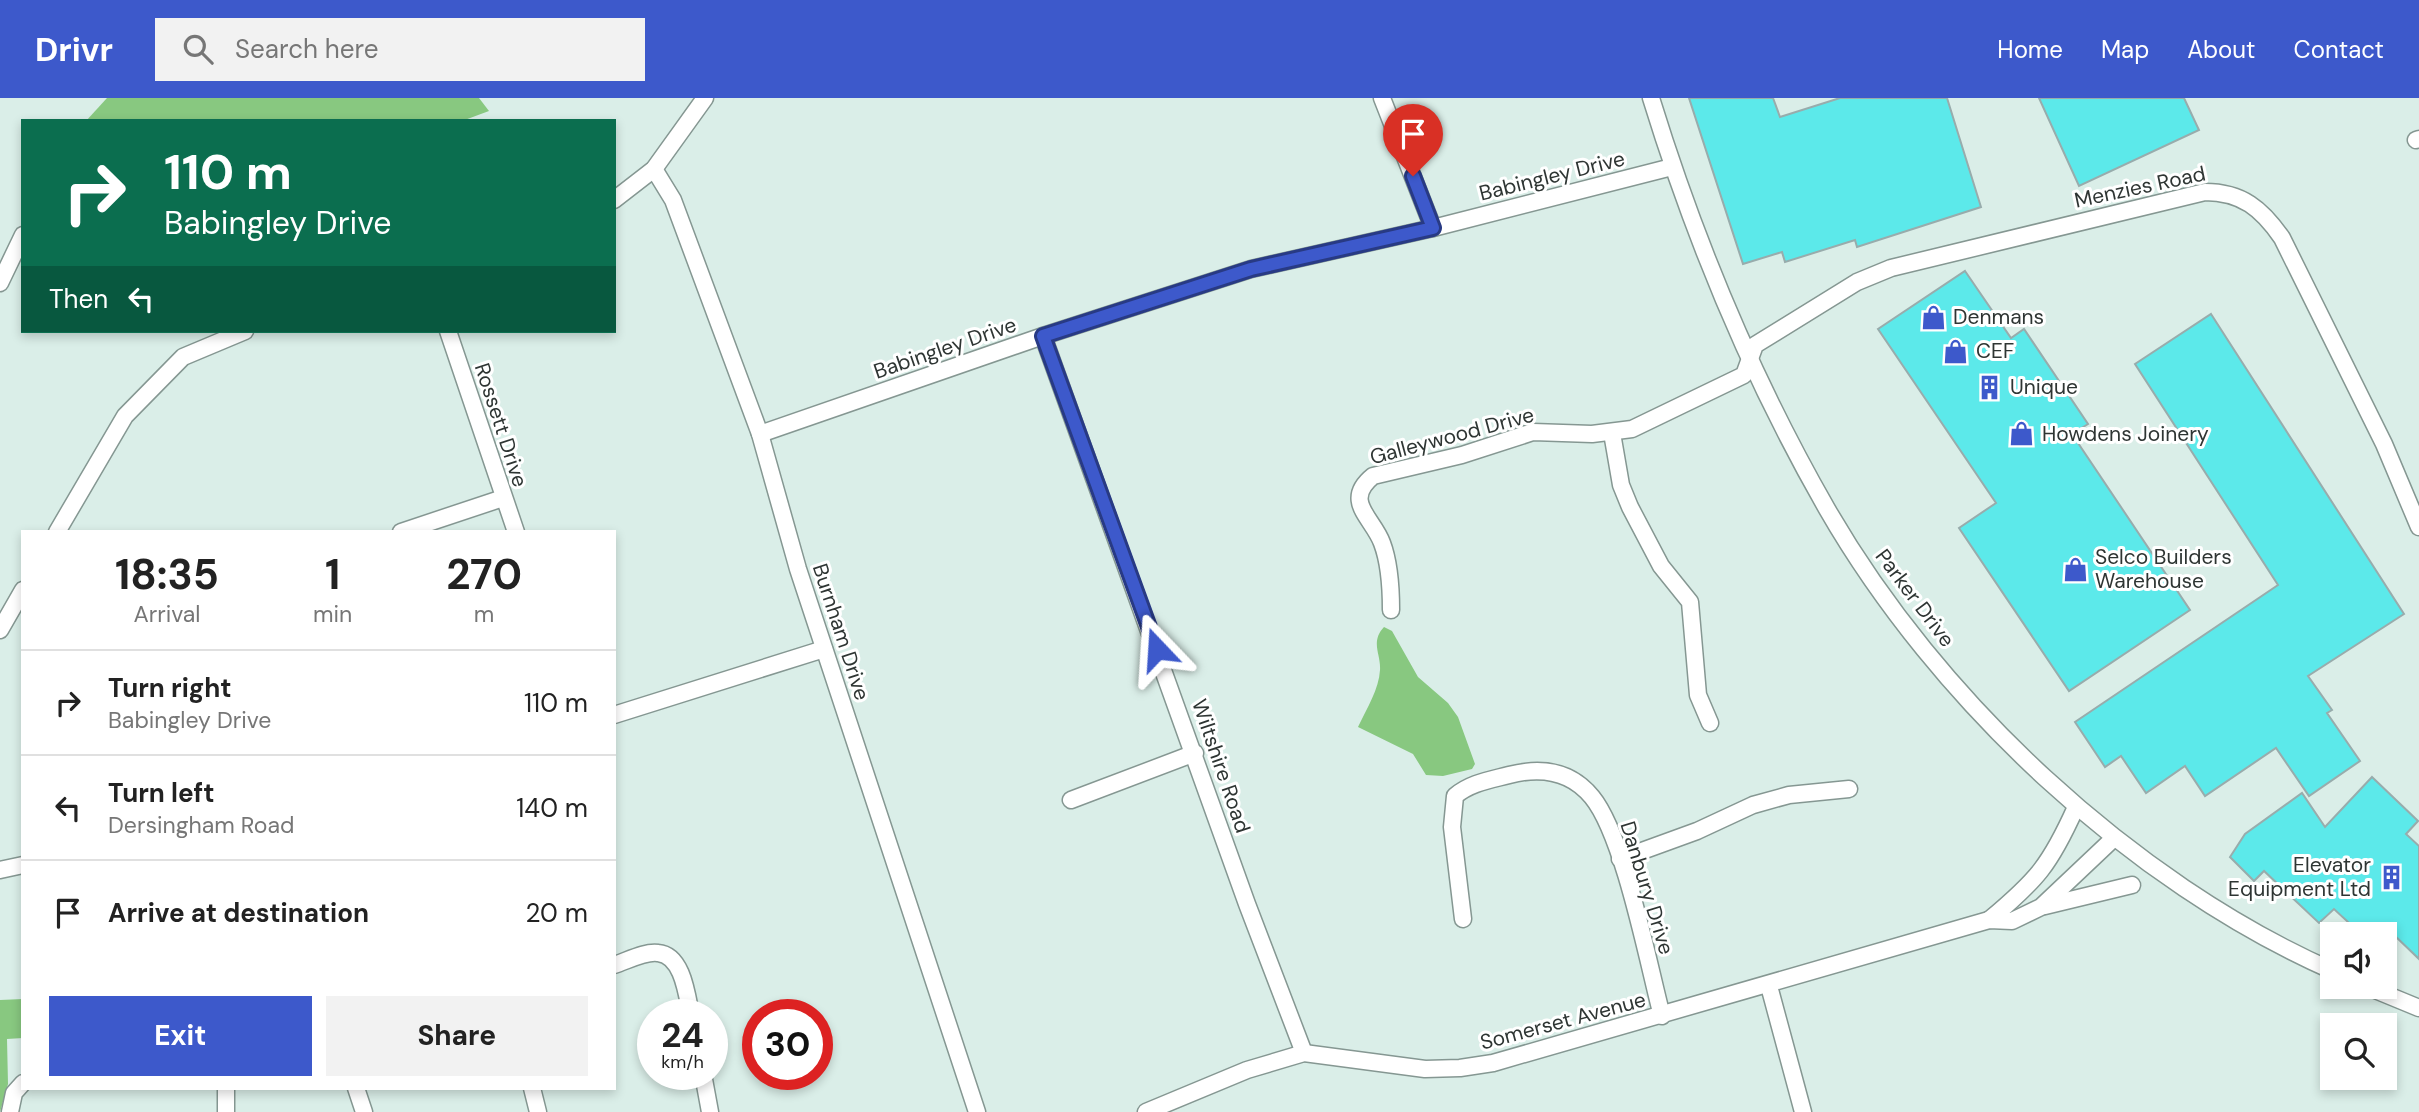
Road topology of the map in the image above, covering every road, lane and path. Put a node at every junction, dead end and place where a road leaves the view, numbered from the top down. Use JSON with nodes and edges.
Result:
{"nodes":[{"id":1,"x":705,"y":98,"type":"edge"},
{"id":2,"x":1382,"y":98,"type":"edge"},
{"id":3,"x":1651,"y":98,"type":"edge"},
{"id":4,"x":1672,"y":167,"type":"junction"},
{"id":5,"x":654,"y":169,"type":"junction"},
{"id":6,"x":616,"y":198,"type":"edge"},
{"id":7,"x":1433,"y":228,"type":"junction"},
{"id":8,"x":21,"y":239,"type":"edge"},
{"id":9,"x":0,"y":283,"type":"edge"},
{"id":10,"x":449,"y":333,"type":"edge"},
{"id":11,"x":219,"y":335,"type":"edge"},
{"id":12,"x":1043,"y":336,"type":"junction"},
{"id":13,"x":1749,"y":361,"type":"junction"},
{"id":14,"x":1612,"y":433,"type":"junction"},
{"id":15,"x":760,"y":434,"type":"junction"},
{"id":16,"x":503,"y":498,"type":"junction"},
{"id":17,"x":2419,"y":527,"type":"edge"},
{"id":18,"x":58,"y":530,"type":"edge"},
{"id":19,"x":407,"y":530,"type":"edge"},
{"id":20,"x":515,"y":530,"type":"edge"},
{"id":21,"x":21,"y":593,"type":"edge"},
{"id":22,"x":1391,"y":610,"type":"dead end"},
{"id":23,"x":0,"y":630,"type":"edge"},
{"id":24,"x":824,"y":649,"type":"junction"},
{"id":25,"x":616,"y":714,"type":"edge"},
{"id":26,"x":1710,"y":723,"type":"dead end"},
{"id":27,"x":1195,"y":753,"type":"junction"},
{"id":28,"x":1849,"y":789,"type":"dead end"},
{"id":29,"x":1072,"y":800,"type":"dead end"},
{"id":30,"x":2076,"y":807,"type":"junction"},
{"id":31,"x":2114,"y":838,"type":"junction"},
{"id":32,"x":1620,"y":859,"type":"junction"},
{"id":33,"x":21,"y":865,"type":"edge"},
{"id":34,"x":0,"y":870,"type":"edge"},
{"id":35,"x":2132,"y":886,"type":"dead end"},
{"id":36,"x":2041,"y":907,"type":"junction"},
{"id":37,"x":1463,"y":919,"type":"dead end"},
{"id":38,"x":1989,"y":920,"type":"junction"},
{"id":39,"x":616,"y":964,"type":"edge"},
{"id":40,"x":2320,"y":964,"type":"edge"},
{"id":41,"x":1769,"y":986,"type":"junction"},
{"id":42,"x":688,"y":999,"type":"edge"},
{"id":43,"x":2397,"y":999,"type":"edge"},
{"id":44,"x":2419,"y":1008,"type":"edge"},
{"id":45,"x":1662,"y":1016,"type":"junction"},
{"id":46,"x":1304,"y":1053,"type":"junction"},
{"id":47,"x":21,"y":1085,"type":"edge"},
{"id":48,"x":226,"y":1090,"type":"edge"},
{"id":49,"x":357,"y":1090,"type":"edge"},
{"id":50,"x":532,"y":1090,"type":"edge"},
{"id":51,"x":706,"y":1090,"type":"edge"},
{"id":52,"x":10,"y":1112,"type":"edge"},
{"id":53,"x":226,"y":1112,"type":"edge"},
{"id":54,"x":363,"y":1112,"type":"edge"},
{"id":55,"x":538,"y":1112,"type":"edge"},
{"id":56,"x":710,"y":1112,"type":"edge"},
{"id":57,"x":977,"y":1112,"type":"edge"},
{"id":58,"x":1146,"y":1112,"type":"edge"},
{"id":59,"x":1804,"y":1112,"type":"edge"}],
"edges":[{"from":1,"to":5,"type":"street"},
{"from":2,"to":7,"type":"street"},
{"from":3,"to":4,"type":"street","name":"Parker Drive"},
{"from":4,"to":7,"type":"street","name":"Babingley Drive"},
{"from":4,"to":13,"type":"street","name":"Parker Drive"},
{"from":5,"to":6,"type":"street"},
{"from":5,"to":15,"type":"street","name":"Burnham Drive"},
{"from":7,"to":12,"type":"street","name":"Babingley Drive"},
{"from":8,"to":9,"type":"street"},
{"from":10,"to":16,"type":"street","name":"Rossett Drive"},
{"from":11,"to":18,"type":"street"},
{"from":12,"to":15,"type":"street","name":"Babingley Drive"},
{"from":12,"to":27,"type":"street","name":"Wiltshire Road"},
{"from":13,"to":14,"type":"street","name":"Galleywood Drive"},
{"from":13,"to":17,"type":"street","name":"Menzies Road"},
{"from":13,"to":30,"type":"street","name":"Parker Drive"},
{"from":14,"to":22,"type":"street","name":"Galleywood Drive"},
{"from":14,"to":26,"type":"street"},
{"from":15,"to":24,"type":"street","name":"Burnham Drive"},
{"from":16,"to":19,"type":"street"},
{"from":16,"to":20,"type":"street","name":"Rossett Drive"},
{"from":21,"to":23,"type":"street"},
{"from":24,"to":25,"type":"street"},
{"from":24,"to":57,"type":"street","name":"Burnham Drive"},
{"from":27,"to":29,"type":"street"},
{"from":27,"to":46,"type":"street","name":"Wiltshire Road"},
{"from":28,"to":32,"type":"street"},
{"from":30,"to":31,"type":"street","name":"Parker Drive"},
{"from":30,"to":38,"type":"street","name":"Somerset Avenue"},
{"from":31,"to":36,"type":"street","name":"Somerset Avenue"},
{"from":31,"to":40,"type":"street","name":"Parker Drive"},
{"from":32,"to":37,"type":"street","name":"Danbury Drive"},
{"from":32,"to":45,"type":"street","name":"Danbury Drive"},
{"from":33,"to":34,"type":"street"},
{"from":35,"to":36,"type":"street","name":"Somerset Avenue"},
{"from":36,"to":38,"type":"street","name":"Somerset Avenue"},
{"from":38,"to":41,"type":"street","name":"Somerset Avenue"},
{"from":39,"to":42,"type":"street"},
{"from":41,"to":45,"type":"street","name":"Somerset Avenue"},
{"from":41,"to":59,"type":"street"},
{"from":43,"to":44,"type":"street"},
{"from":45,"to":46,"type":"street","name":"Somerset Avenue"},
{"from":46,"to":58,"type":"street","name":"Somerset Avenue"},
{"from":47,"to":52,"type":"street"},
{"from":48,"to":53,"type":"street"},
{"from":49,"to":54,"type":"street"},
{"from":50,"to":55,"type":"street"},
{"from":51,"to":56,"type":"street"}]}
